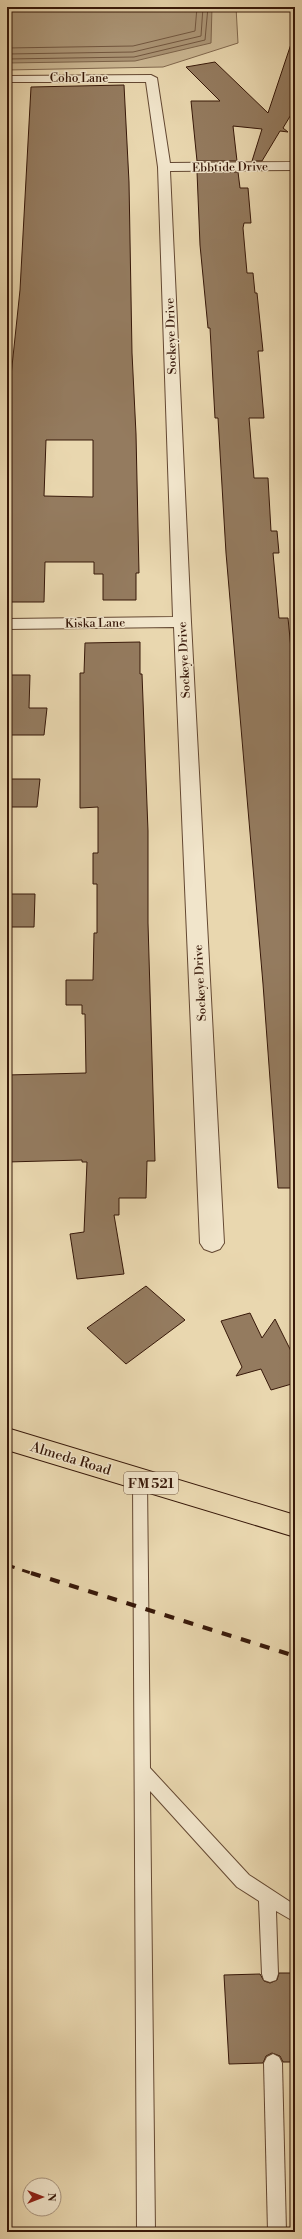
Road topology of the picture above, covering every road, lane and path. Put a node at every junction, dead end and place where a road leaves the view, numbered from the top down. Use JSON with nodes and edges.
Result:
{"nodes":[{"id":1,"x":151,"y":78,"type":"joint"},
{"id":2,"x":7,"y":79,"type":"edge"},
{"id":3,"x":295,"y":164,"type":"edge"},
{"id":4,"x":164,"y":168,"type":"junction"},
{"id":5,"x":182,"y":622,"type":"junction"},
{"id":6,"x":7,"y":624,"type":"edge"},
{"id":7,"x":212,"y":1243,"type":"dead end"},
{"id":8,"x":7,"y":1439,"type":"edge"},
{"id":9,"x":140,"y":1480,"type":"junction"},
{"id":10,"x":295,"y":1526,"type":"edge"},
{"id":11,"x":142,"y":1770,"type":"junction"},
{"id":12,"x":268,"y":1898,"type":"junction"},
{"id":13,"x":295,"y":1914,"type":"edge"},
{"id":14,"x":270,"y":1974,"type":"dead end"},
{"id":15,"x":273,"y":2062,"type":"dead end"},
{"id":16,"x":146,"y":2232,"type":"edge"},
{"id":17,"x":277,"y":2232,"type":"edge"}],
"edges":[{"from":1,"to":2,"type":"street","name":"Coho Lane"},
{"from":1,"to":4,"type":"street","name":"Sockeye Drive"},
{"from":3,"to":4,"type":"street","name":"Ebbtide Drive"},
{"from":4,"to":5,"type":"street","name":"Sockeye Drive"},
{"from":5,"to":6,"type":"street","name":"Kiska Lane"},
{"from":5,"to":7,"type":"street","name":"Sockeye Drive"},
{"from":8,"to":9,"type":"main road","name":"Almeda Road","number":"FM 521"},
{"from":9,"to":10,"type":"main road","name":"Almeda Road","number":"FM 521"},
{"from":9,"to":11,"type":"lane"},
{"from":11,"to":12,"type":"lane"},
{"from":11,"to":16,"type":"lane"},
{"from":12,"to":13,"type":"lane"},
{"from":12,"to":14,"type":"lane"},
{"from":15,"to":17,"type":"lane"}]}
